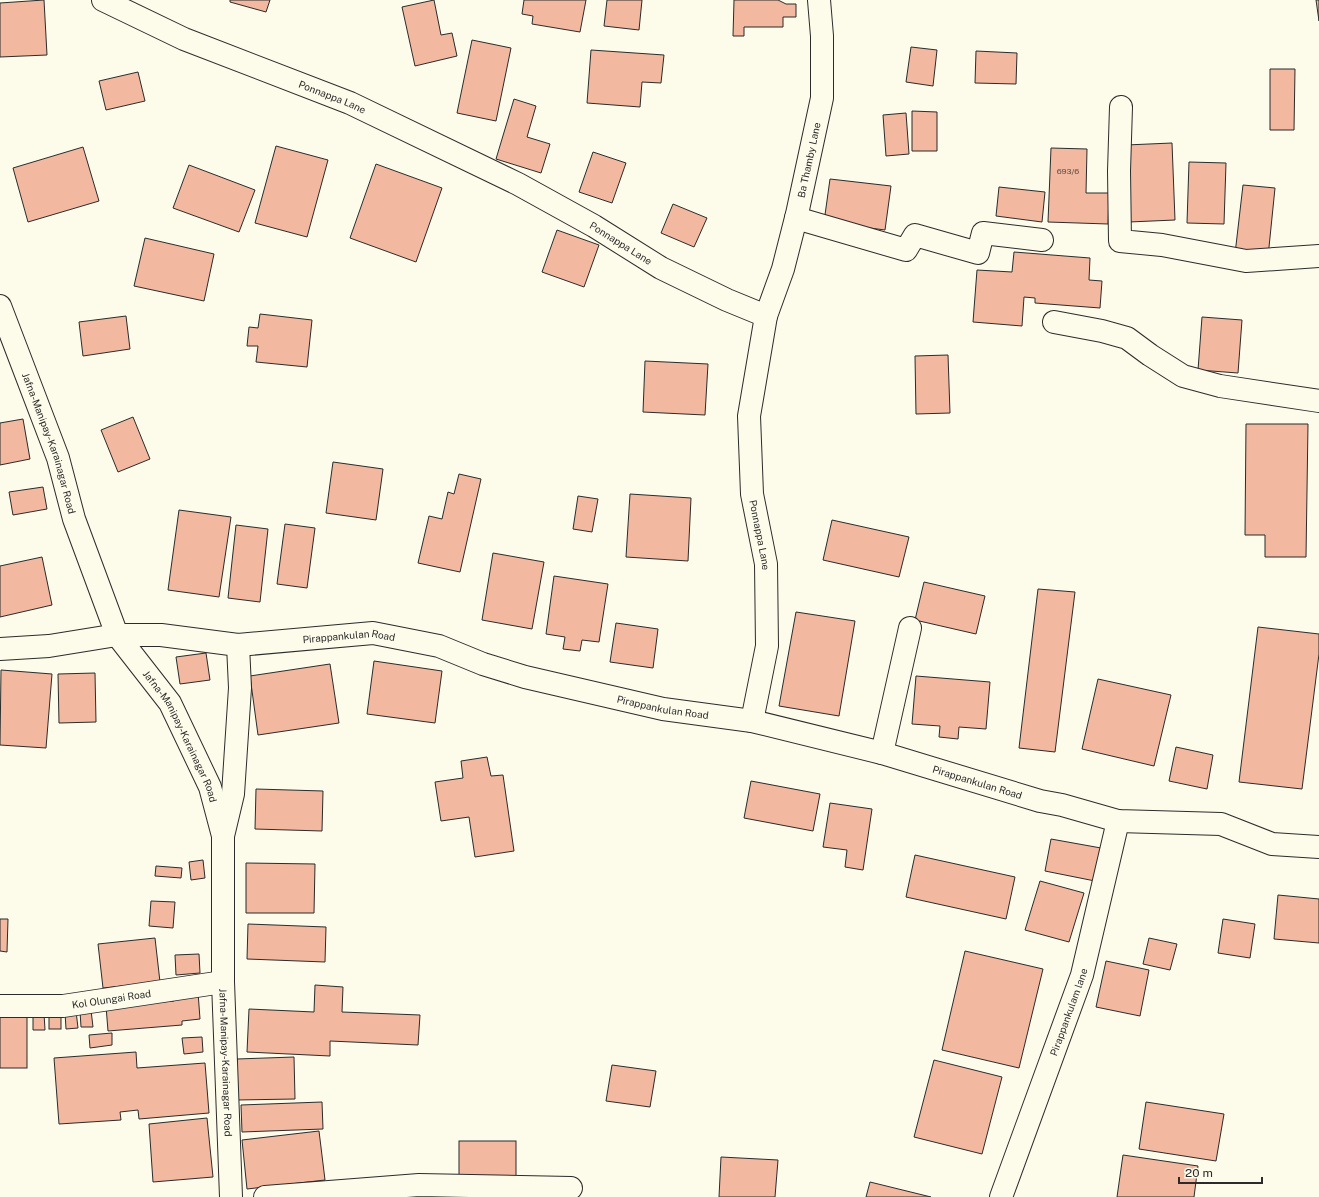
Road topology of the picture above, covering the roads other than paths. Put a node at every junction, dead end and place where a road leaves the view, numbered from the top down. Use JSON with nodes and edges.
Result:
{"nodes":[{"id":1,"x":103,"y":0,"type":"edge"},
{"id":2,"x":819,"y":0,"type":"edge"},
{"id":3,"x":1121,"y":107,"type":"dead end"},
{"id":4,"x":796,"y":218,"type":"junction"},
{"id":5,"x":1042,"y":240,"type":"dead end"},
{"id":6,"x":1319,"y":256,"type":"edge"},
{"id":7,"x":0,"y":306,"type":"edge"},
{"id":8,"x":766,"y":316,"type":"junction"},
{"id":9,"x":1054,"y":322,"type":"dead end"},
{"id":10,"x":1319,"y":401,"type":"edge"},
{"id":11,"x":910,"y":628,"type":"dead end"},
{"id":12,"x":117,"y":635,"type":"junction"},
{"id":13,"x":238,"y":645,"type":"junction"},
{"id":14,"x":0,"y":649,"type":"edge"},
{"id":15,"x":752,"y":721,"type":"junction"},
{"id":16,"x":882,"y":753,"type":"junction"},
{"id":17,"x":1118,"y":821,"type":"junction"},
{"id":18,"x":223,"y":836,"type":"junction"},
{"id":19,"x":1319,"y":847,"type":"edge"},
{"id":20,"x":223,"y":982,"type":"junction"},
{"id":21,"x":0,"y":1006,"type":"edge"},
{"id":22,"x":571,"y":1188,"type":"dead end"},
{"id":23,"x":231,"y":1197,"type":"edge"},
{"id":24,"x":265,"y":1197,"type":"edge"},
{"id":25,"x":1000,"y":1197,"type":"edge"}],
"edges":[{"from":1,"to":8,"type":"street","name":"Ponnappa Lane"},
{"from":2,"to":4,"type":"street","name":"Ba Thamby Lane"},
{"from":3,"to":6,"type":"street"},
{"from":4,"to":5,"type":"street"},
{"from":4,"to":8,"type":"street","name":"Ba Thamby Lane"},
{"from":7,"to":12,"type":"street","name":"Jafna-Manipay-Karainagar Road"},
{"from":8,"to":15,"type":"street","name":"Ponnappa Lane"},
{"from":9,"to":10,"type":"street"},
{"from":11,"to":16,"type":"street"},
{"from":12,"to":13,"type":"street","name":"Pirappankulan Road"},
{"from":12,"to":14,"type":"street","name":"Pirappankulan Road"},
{"from":12,"to":18,"type":"street","name":"Jafna-Manipay-Karainagar Road"},
{"from":13,"to":15,"type":"street","name":"Pirappankulan Road"},
{"from":13,"to":18,"type":"street"},
{"from":15,"to":16,"type":"street","name":"Pirappankulan Road"},
{"from":16,"to":17,"type":"street","name":"Pirappankulan Road"},
{"from":17,"to":19,"type":"street","name":"Pirappankulan Road"},
{"from":17,"to":25,"type":"street","name":"Pirappankulam lane"},
{"from":18,"to":20,"type":"street","name":"Jafna-Manipay-Karainagar Road"},
{"from":20,"to":21,"type":"street","name":"Kol Olungai Road"},
{"from":20,"to":23,"type":"street","name":"Jafna-Manipay-Karainagar Road"},
{"from":22,"to":24,"type":"street"}]}
